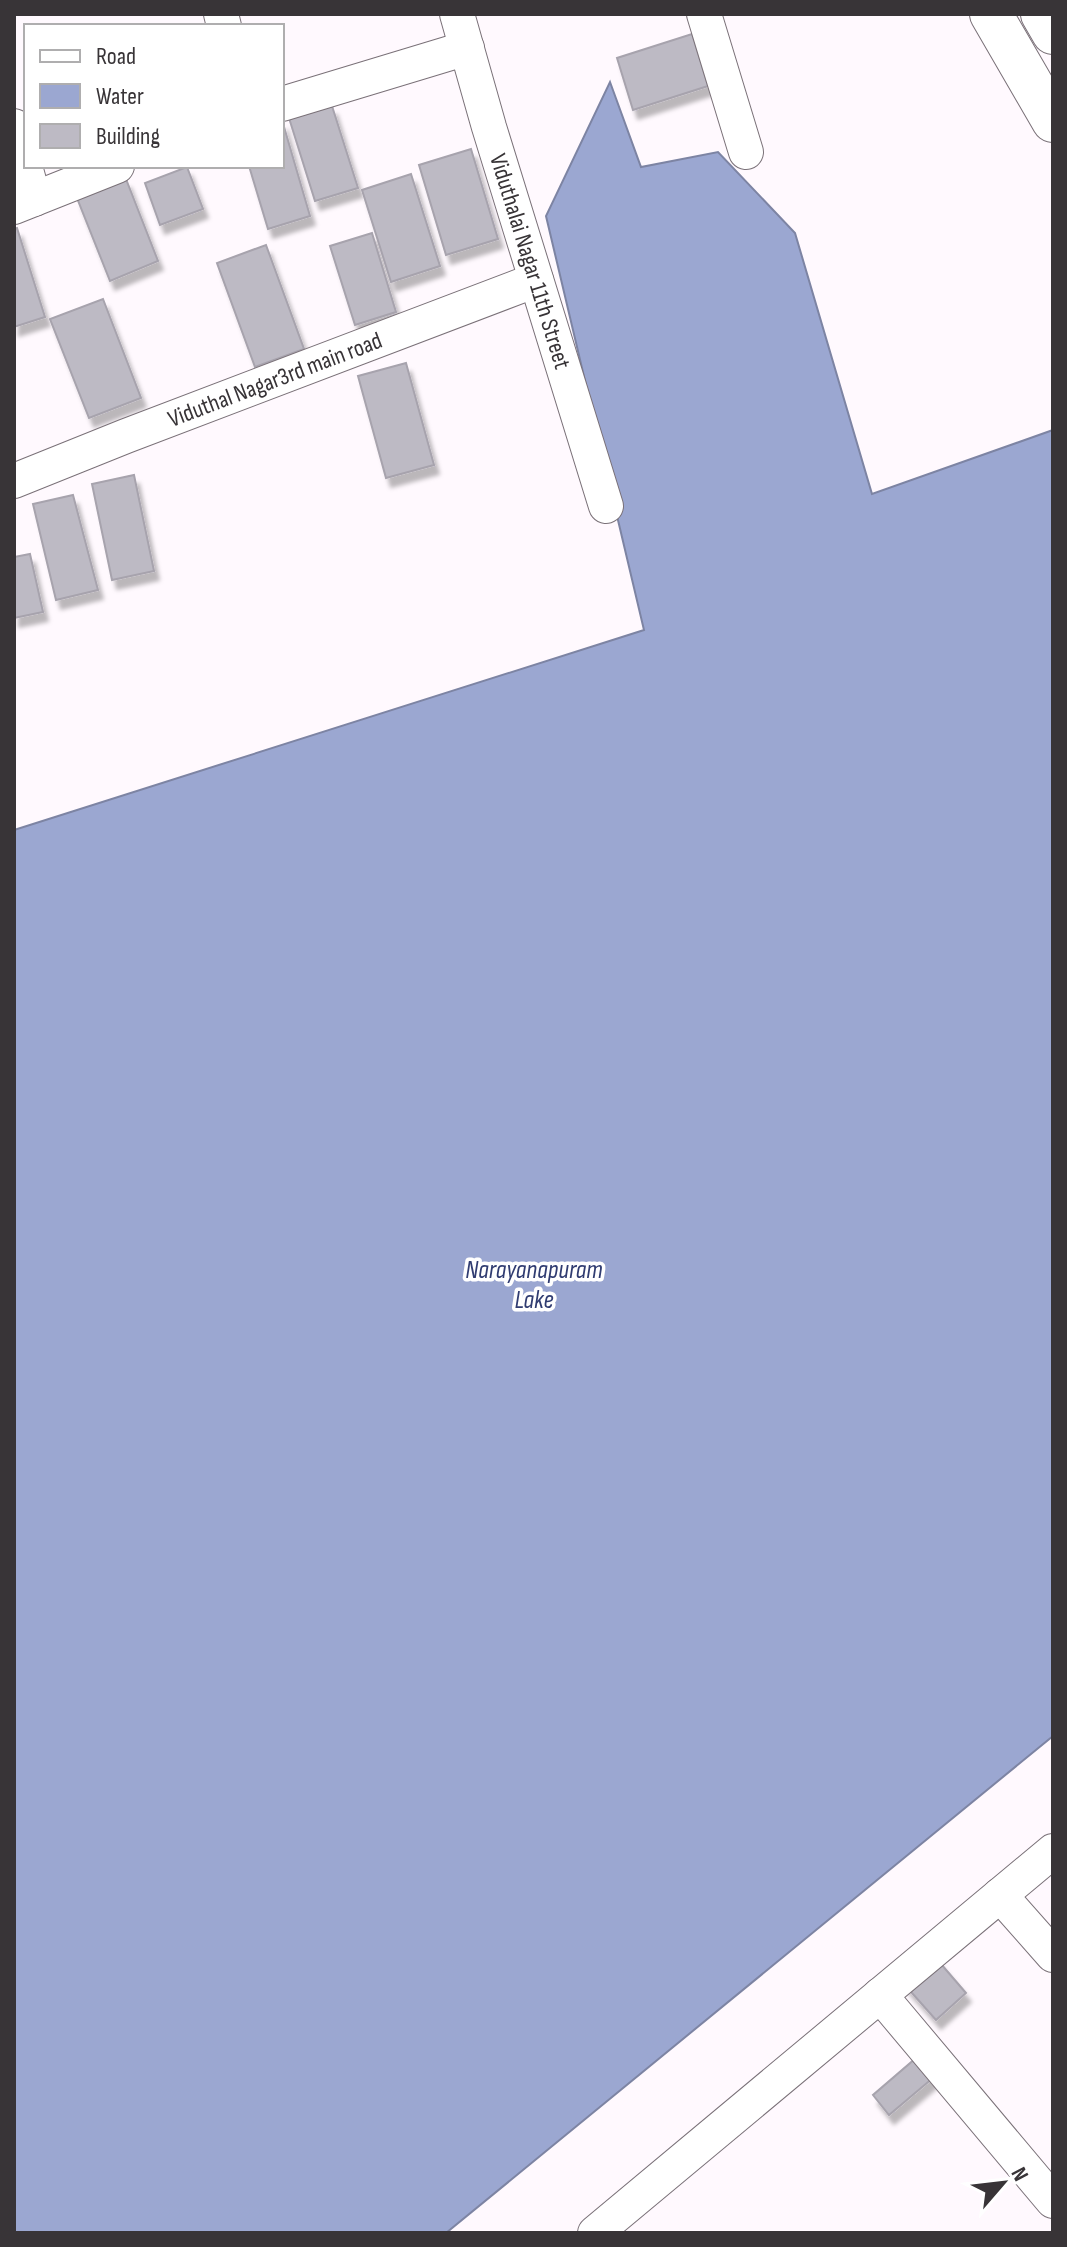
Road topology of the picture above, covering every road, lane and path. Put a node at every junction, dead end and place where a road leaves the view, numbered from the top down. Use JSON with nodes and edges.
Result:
{"nodes":[{"id":1,"x":457,"y":14,"type":"edge"},
{"id":2,"x":704,"y":14,"type":"edge"},
{"id":3,"x":991,"y":14,"type":"edge"},
{"id":4,"x":1042,"y":14,"type":"edge"},
{"id":5,"x":1053,"y":33,"type":"edge"},
{"id":6,"x":467,"y":48,"type":"junction"},
{"id":7,"x":284,"y":103,"type":"edge"},
{"id":8,"x":1053,"y":121,"type":"edge"},
{"id":9,"x":14,"y":126,"type":"edge"},
{"id":10,"x":746,"y":152,"type":"dead end"},
{"id":11,"x":112,"y":168,"type":"edge"},
{"id":12,"x":24,"y":203,"type":"edge"},
{"id":13,"x":536,"y":280,"type":"junction"},
{"id":14,"x":14,"y":481,"type":"edge"},
{"id":15,"x":606,"y":506,"type":"dead end"},
{"id":16,"x":1053,"y":1851,"type":"edge"},
{"id":17,"x":1000,"y":1895,"type":"junction"},
{"id":18,"x":1053,"y":1955,"type":"edge"},
{"id":19,"x":880,"y":1995,"type":"junction"},
{"id":20,"x":1053,"y":2201,"type":"edge"},
{"id":21,"x":595,"y":2233,"type":"edge"}],
"edges":[{"from":1,"to":6,"type":"street","name":"Viduthalai Nagar 11th Street"},
{"from":2,"to":10,"type":"street"},
{"from":3,"to":8,"type":"main road"},
{"from":4,"to":5,"type":"main road"},
{"from":6,"to":7,"type":"street"},
{"from":6,"to":13,"type":"street","name":"Viduthalai Nagar 11th Street"},
{"from":9,"to":12,"type":"street"},
{"from":11,"to":12,"type":"street"},
{"from":13,"to":14,"type":"street","name":"Viduthal Nagar3rd main road"},
{"from":13,"to":15,"type":"street","name":"Viduthalai Nagar 11th Street"},
{"from":16,"to":17,"type":"street"},
{"from":17,"to":18,"type":"street"},
{"from":17,"to":19,"type":"street"},
{"from":19,"to":20,"type":"street"},
{"from":19,"to":21,"type":"street"}]}
